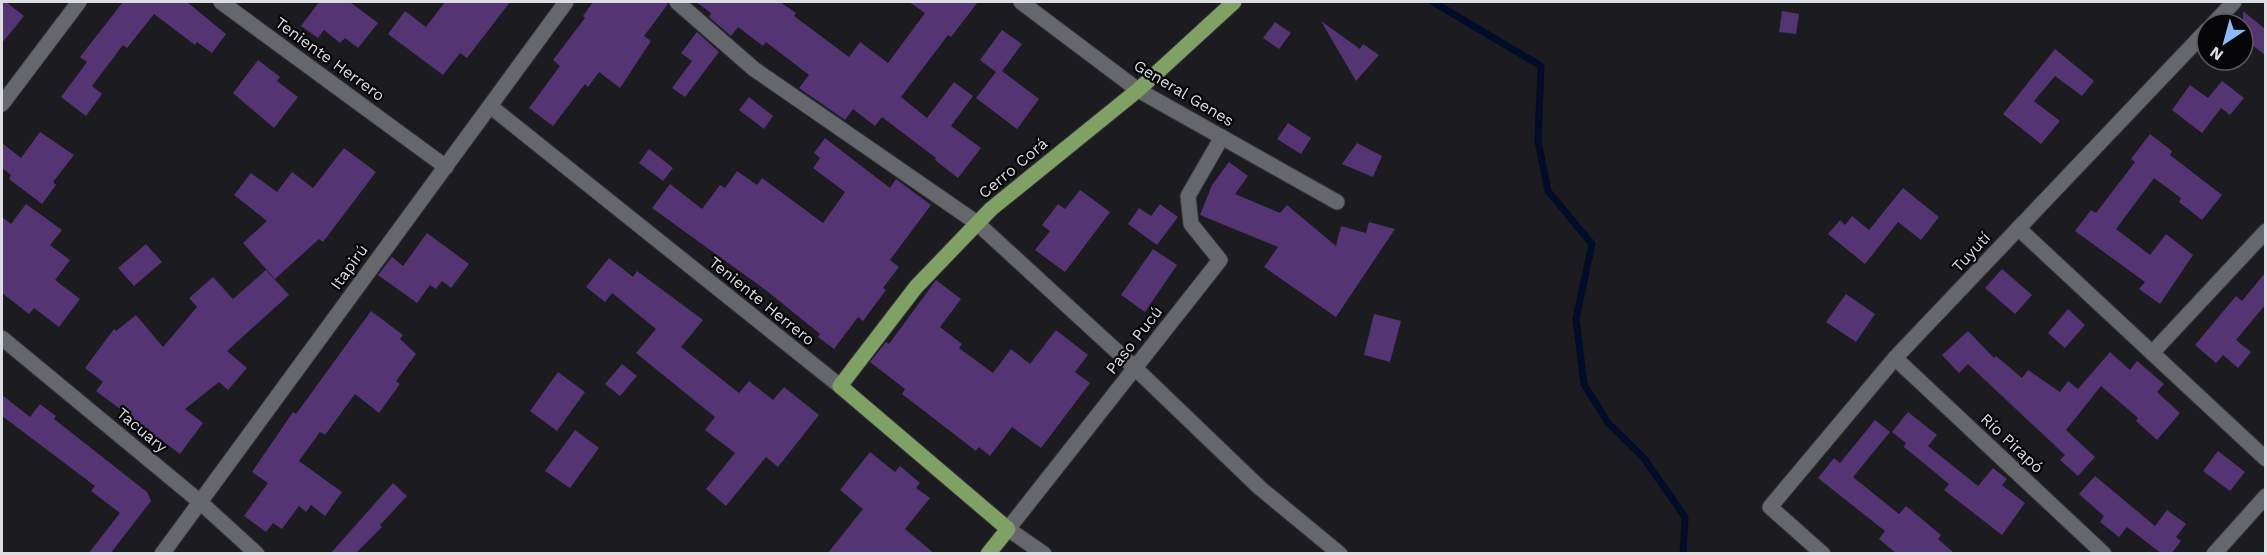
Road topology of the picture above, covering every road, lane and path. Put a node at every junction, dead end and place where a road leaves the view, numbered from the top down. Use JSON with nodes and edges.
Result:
{"nodes":[{"id":1,"x":79,"y":2,"type":"edge"},
{"id":2,"x":222,"y":2,"type":"edge"},
{"id":3,"x":566,"y":2,"type":"edge"},
{"id":4,"x":677,"y":2,"type":"edge"},
{"id":5,"x":1021,"y":2,"type":"edge"},
{"id":6,"x":1234,"y":2,"type":"edge"},
{"id":7,"x":2195,"y":43,"type":"edge"},
{"id":8,"x":1137,"y":90,"type":"junction"},
{"id":9,"x":2,"y":104,"type":"edge"},
{"id":10,"x":490,"y":106,"type":"junction"},
{"id":11,"x":1222,"y":137,"type":"junction"},
{"id":12,"x":446,"y":167,"type":"junction"},
{"id":13,"x":1337,"y":202,"type":"dead end"},
{"id":14,"x":977,"y":223,"type":"junction"},
{"id":15,"x":2018,"y":228,"type":"junction"},
{"id":16,"x":2265,"y":231,"type":"edge"},
{"id":17,"x":2,"y":338,"type":"edge"},
{"id":18,"x":2152,"y":353,"type":"junction"},
{"id":19,"x":1895,"y":358,"type":"junction"},
{"id":20,"x":1135,"y":368,"type":"junction"},
{"id":21,"x":840,"y":386,"type":"junction"},
{"id":22,"x":2265,"y":459,"type":"edge"},
{"id":23,"x":2265,"y":496,"type":"edge"},
{"id":24,"x":199,"y":501,"type":"junction"},
{"id":25,"x":1008,"y":529,"type":"junction"},
{"id":26,"x":162,"y":554,"type":"edge"},
{"id":27,"x":257,"y":554,"type":"edge"},
{"id":28,"x":988,"y":554,"type":"edge"},
{"id":29,"x":1044,"y":554,"type":"edge"},
{"id":30,"x":1340,"y":554,"type":"edge"},
{"id":31,"x":1823,"y":554,"type":"edge"},
{"id":32,"x":2104,"y":554,"type":"edge"},
{"id":33,"x":2214,"y":554,"type":"edge"}],
"edges":[{"from":1,"to":9,"type":"street"},
{"from":2,"to":12,"type":"street","name":"Teniente Herrero"},
{"from":3,"to":10,"type":"street","name":"Itapirú"},
{"from":4,"to":14,"type":"street"},
{"from":5,"to":8,"type":"street","name":"General Genes"},
{"from":6,"to":8,"type":"main road","name":"Cerro Corá"},
{"from":7,"to":15,"type":"street","name":"Tuyutí"},
{"from":8,"to":11,"type":"street","name":"General Genes"},
{"from":8,"to":14,"type":"main road","name":"Cerro Corá"},
{"from":10,"to":12,"type":"street","name":"Itapirú"},
{"from":10,"to":21,"type":"street","name":"Teniente Herrero"},
{"from":11,"to":13,"type":"street","name":"General Genes"},
{"from":11,"to":20,"type":"street","name":"Paso Pucú"},
{"from":12,"to":24,"type":"street","name":"Itapirú"},
{"from":14,"to":20,"type":"street"},
{"from":14,"to":21,"type":"main road","name":"Cerro Corá"},
{"from":15,"to":18,"type":"street"},
{"from":15,"to":19,"type":"street","name":"Tuyutí"},
{"from":16,"to":18,"type":"street"},
{"from":17,"to":24,"type":"street","name":"Tacuary"},
{"from":18,"to":22,"type":"street"},
{"from":19,"to":31,"type":"street","name":"Tuyutí"},
{"from":19,"to":32,"type":"street","name":"Río Pirapó"},
{"from":20,"to":25,"type":"street","name":"Paso Pucú"},
{"from":20,"to":30,"type":"street"},
{"from":21,"to":25,"type":"main road","name":"Teniente Herrero"},
{"from":23,"to":33,"type":"street"},
{"from":24,"to":26,"type":"street","name":"Itapirú"},
{"from":24,"to":27,"type":"street","name":"Tacuary"},
{"from":25,"to":28,"type":"main road","name":"Paso Pucú"},
{"from":25,"to":29,"type":"street"}]}
